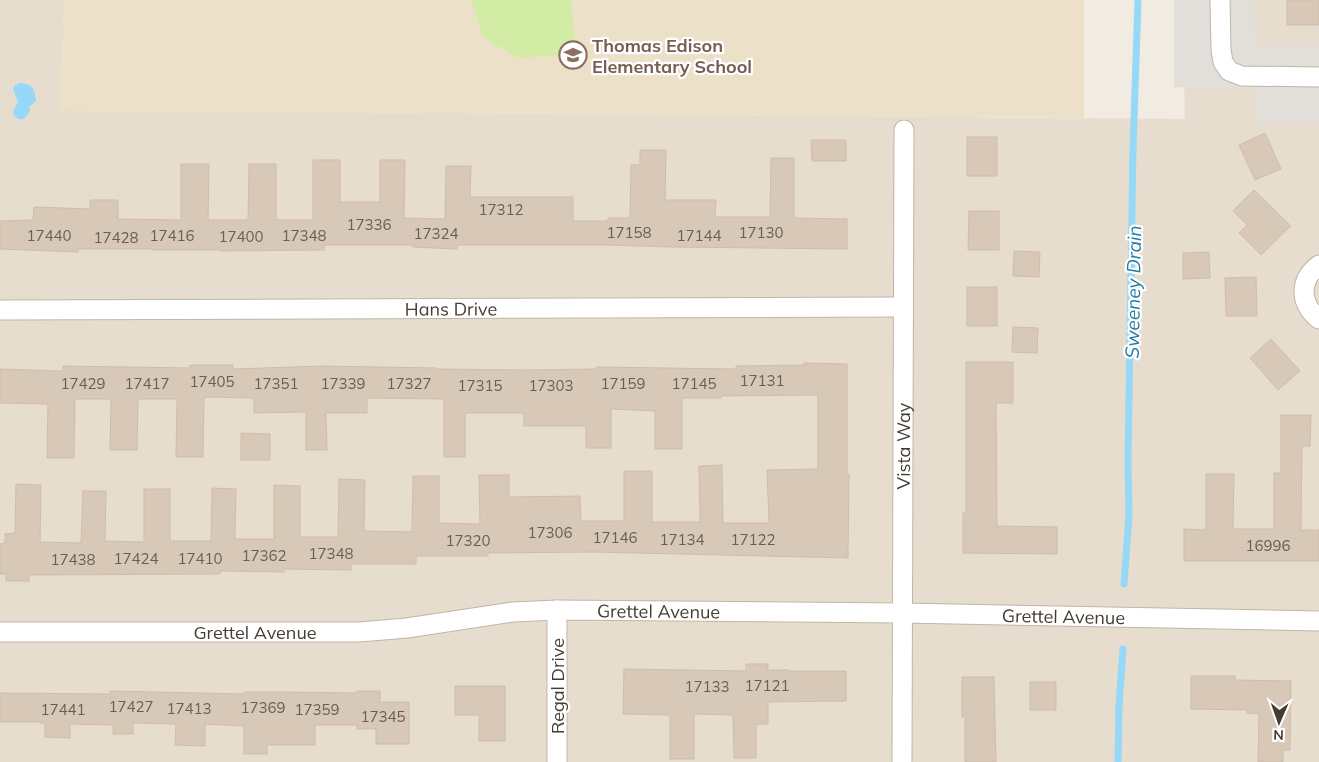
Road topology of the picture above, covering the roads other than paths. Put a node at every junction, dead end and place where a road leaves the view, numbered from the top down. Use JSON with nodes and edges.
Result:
{"nodes":[{"id":1,"x":1220,"y":0,"type":"edge"},
{"id":2,"x":1319,"y":77,"type":"edge"},
{"id":3,"x":904,"y":130,"type":"dead end"},
{"id":4,"x":1319,"y":265,"type":"edge"},
{"id":5,"x":903,"y":307,"type":"junction"},
{"id":6,"x":0,"y":310,"type":"edge"},
{"id":7,"x":1319,"y":319,"type":"edge"},
{"id":8,"x":557,"y":610,"type":"junction"},
{"id":9,"x":902,"y":613,"type":"junction"},
{"id":10,"x":1319,"y":621,"type":"edge"},
{"id":11,"x":0,"y":632,"type":"edge"},
{"id":12,"x":557,"y":762,"type":"edge"},
{"id":13,"x":902,"y":762,"type":"edge"}],
"edges":[{"from":1,"to":2,"type":"street"},
{"from":3,"to":5,"type":"street","name":"Vista Way"},
{"from":4,"to":7,"type":"street"},
{"from":5,"to":6,"type":"street","name":"Hans Drive"},
{"from":5,"to":9,"type":"street","name":"Vista Way"},
{"from":8,"to":9,"type":"street","name":"Grettel Avenue"},
{"from":8,"to":11,"type":"street","name":"Grettel Avenue"},
{"from":8,"to":12,"type":"street","name":"Regal Drive"},
{"from":9,"to":10,"type":"street","name":"Grettel Avenue"},
{"from":9,"to":13,"type":"street","name":"Vista Way"}]}
